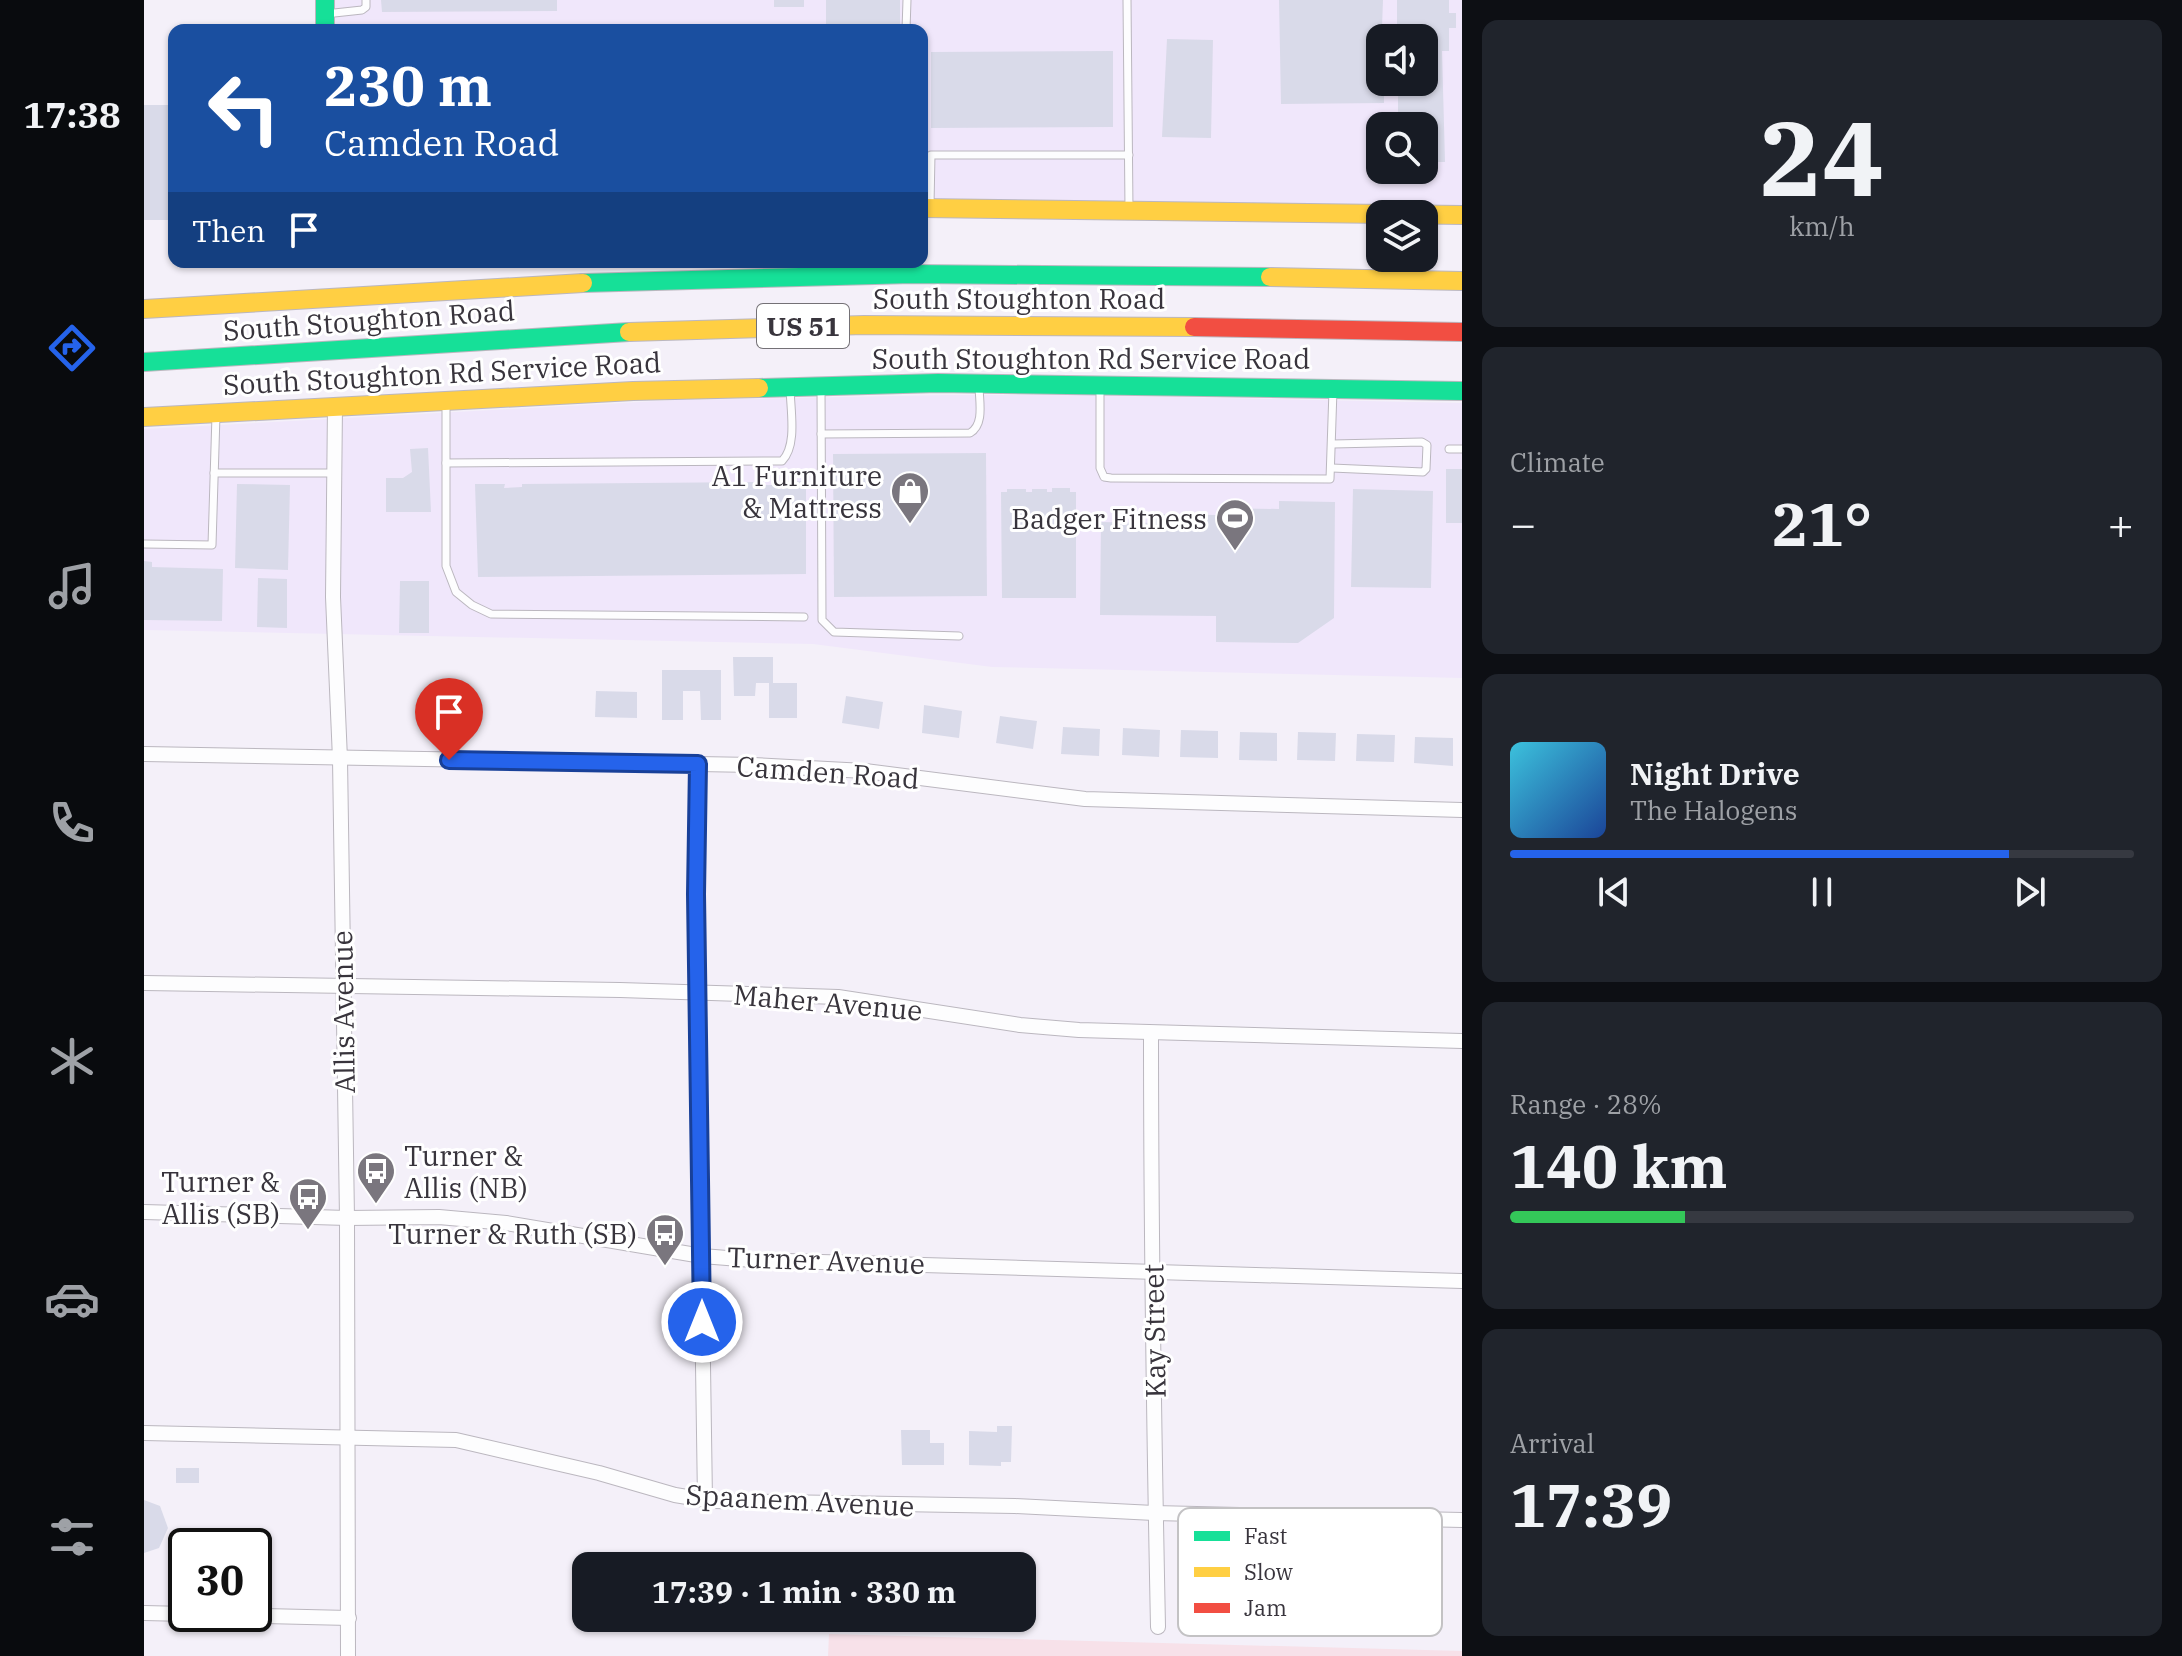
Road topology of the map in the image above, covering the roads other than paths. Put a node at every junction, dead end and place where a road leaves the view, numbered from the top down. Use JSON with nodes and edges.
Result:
{"nodes":[{"id":1,"x":366,"y":0,"type":"edge"},
{"id":2,"x":907,"y":0,"type":"edge"},
{"id":3,"x":1127,"y":0,"type":"edge"},
{"id":4,"x":325,"y":15,"type":"edge"},
{"id":5,"x":906,"y":24,"type":"edge"},
{"id":6,"x":1129,"y":155,"type":"junction"},
{"id":7,"x":928,"y":187,"type":"edge"},
{"id":8,"x":928,"y":208,"type":"edge"},
{"id":9,"x":1129,"y":209,"type":"junction"},
{"id":10,"x":1462,"y":215,"type":"edge"},
{"id":11,"x":1462,"y":281,"type":"edge"},
{"id":12,"x":273,"y":301,"type":"junction"},
{"id":13,"x":144,"y":309,"type":"edge"},
{"id":14,"x":144,"y":321,"type":"edge"},
{"id":15,"x":1462,"y":332,"type":"edge"},
{"id":16,"x":144,"y":362,"type":"edge"},
{"id":17,"x":979,"y":383,"type":"junction"},
{"id":18,"x":1100,"y":383,"type":"junction"},
{"id":19,"x":821,"y":385,"type":"junction"},
{"id":20,"x":790,"y":386,"type":"junction"},
{"id":21,"x":1333,"y":388,"type":"junction"},
{"id":22,"x":1462,"y":391,"type":"edge"},
{"id":23,"x":446,"y":401,"type":"junction"},
{"id":24,"x":335,"y":406,"type":"junction"},
{"id":25,"x":216,"y":413,"type":"junction"},
{"id":26,"x":144,"y":417,"type":"edge"},
{"id":27,"x":821,"y":434,"type":"junction"},
{"id":28,"x":1333,"y":444,"type":"junction"},
{"id":29,"x":1449,"y":449,"type":"dead end"},
{"id":30,"x":1462,"y":449,"type":"edge"},
{"id":31,"x":446,"y":463,"type":"junction"},
{"id":32,"x":1332,"y":468,"type":"junction"},
{"id":33,"x":214,"y":473,"type":"junction"},
{"id":34,"x":335,"y":473,"type":"junction"},
{"id":35,"x":144,"y":544,"type":"edge"},
{"id":36,"x":804,"y":617,"type":"dead end"},
{"id":37,"x":959,"y":636,"type":"dead end"},
{"id":38,"x":144,"y":754,"type":"edge"},
{"id":39,"x":340,"y":759,"type":"junction"},
{"id":40,"x":698,"y":764,"type":"junction"},
{"id":41,"x":1462,"y":810,"type":"edge"},
{"id":42,"x":144,"y":983,"type":"edge"},
{"id":43,"x":343,"y":987,"type":"junction"},
{"id":44,"x":697,"y":992,"type":"junction"},
{"id":45,"x":1151,"y":1034,"type":"junction"},
{"id":46,"x":1462,"y":1041,"type":"edge"},
{"id":47,"x":144,"y":1212,"type":"edge"},
{"id":48,"x":347,"y":1218,"type":"junction"},
{"id":49,"x":702,"y":1256,"type":"junction"},
{"id":50,"x":1153,"y":1271,"type":"junction"},
{"id":51,"x":1462,"y":1281,"type":"edge"},
{"id":52,"x":144,"y":1433,"type":"edge"},
{"id":53,"x":347,"y":1439,"type":"junction"},
{"id":54,"x":705,"y":1500,"type":"junction"},
{"id":55,"x":1154,"y":1513,"type":"junction"},
{"id":56,"x":1178,"y":1514,"type":"edge"},
{"id":57,"x":1442,"y":1520,"type":"edge"},
{"id":58,"x":1462,"y":1520,"type":"edge"},
{"id":59,"x":144,"y":1613,"type":"edge"},
{"id":60,"x":168,"y":1614,"type":"edge"},
{"id":61,"x":272,"y":1616,"type":"edge"},
{"id":62,"x":349,"y":1618,"type":"junction"},
{"id":63,"x":1158,"y":1627,"type":"dead end"},
{"id":64,"x":348,"y":1656,"type":"edge"}],
"edges":[{"from":1,"to":4,"type":"lane"},
{"from":2,"to":5,"type":"lane"},
{"from":3,"to":6,"type":"lane"},
{"from":6,"to":7,"type":"lane"},
{"from":6,"to":9,"type":"lane"},
{"from":8,"to":9,"type":"main road"},
{"from":9,"to":10,"type":"main road"},
{"from":11,"to":12,"type":"main road","name":"South Stoughton Road","number":"US 51"},
{"from":12,"to":13,"type":"main road","name":"South Stoughton Road","number":"US 51"},
{"from":12,"to":14,"type":"main road"},
{"from":15,"to":16,"type":"main road","name":"South Stoughton Road","number":"US 51"},
{"from":17,"to":18,"type":"main road","name":"South Stoughton Rd Service Road"},
{"from":17,"to":19,"type":"main road","name":"South Stoughton Rd Service Road"},
{"from":17,"to":27,"type":"lane"},
{"from":18,"to":21,"type":"main road","name":"South Stoughton Rd Service Road"},
{"from":18,"to":32,"type":"lane"},
{"from":19,"to":20,"type":"main road","name":"South Stoughton Rd Service Road"},
{"from":19,"to":27,"type":"lane"},
{"from":20,"to":23,"type":"main road","name":"South Stoughton Rd Service Road"},
{"from":20,"to":31,"type":"lane"},
{"from":21,"to":22,"type":"main road","name":"South Stoughton Rd Service Road"},
{"from":21,"to":28,"type":"lane"},
{"from":23,"to":24,"type":"main road","name":"South Stoughton Rd Service Road"},
{"from":23,"to":31,"type":"lane"},
{"from":24,"to":25,"type":"main road","name":"South Stoughton Rd Service Road"},
{"from":24,"to":34,"type":"street","name":"Allis Avenue"},
{"from":25,"to":26,"type":"main road","name":"South Stoughton Rd Service Road"},
{"from":25,"to":33,"type":"lane"},
{"from":27,"to":37,"type":"lane"},
{"from":28,"to":32,"type":"lane"},
{"from":28,"to":32,"type":"lane"},
{"from":29,"to":30,"type":"lane"},
{"from":31,"to":36,"type":"lane"},
{"from":33,"to":34,"type":"lane"},
{"from":33,"to":35,"type":"lane"},
{"from":34,"to":39,"type":"street","name":"Allis Avenue"},
{"from":38,"to":39,"type":"street","name":"Camden Road"},
{"from":39,"to":40,"type":"street","name":"Camden Road"},
{"from":39,"to":43,"type":"street","name":"Allis Avenue"},
{"from":40,"to":41,"type":"street","name":"Camden Road"},
{"from":40,"to":44,"type":"street"},
{"from":42,"to":43,"type":"street","name":"Maher Avenue"},
{"from":43,"to":44,"type":"street","name":"Maher Avenue"},
{"from":43,"to":48,"type":"street","name":"Allis Avenue"},
{"from":44,"to":45,"type":"street","name":"Maher Avenue"},
{"from":44,"to":49,"type":"street"},
{"from":45,"to":46,"type":"street","name":"Maher Avenue"},
{"from":45,"to":50,"type":"street","name":"Kay Street"},
{"from":47,"to":48,"type":"street","name":"Turner Avenue"},
{"from":48,"to":49,"type":"street","name":"Turner Avenue"},
{"from":48,"to":53,"type":"street","name":"Allis Avenue"},
{"from":49,"to":50,"type":"street","name":"Turner Avenue"},
{"from":49,"to":54,"type":"street"},
{"from":50,"to":51,"type":"street","name":"Turner Avenue"},
{"from":50,"to":55,"type":"street","name":"Kay Street"},
{"from":52,"to":53,"type":"street","name":"Spaanem Avenue"},
{"from":53,"to":54,"type":"street","name":"Spaanem Avenue"},
{"from":53,"to":62,"type":"street","name":"Allis Avenue"},
{"from":54,"to":55,"type":"street","name":"Spaanem Avenue"},
{"from":55,"to":56,"type":"street","name":"Spaanem Avenue"},
{"from":55,"to":63,"type":"street","name":"Kay Street"},
{"from":57,"to":58,"type":"street","name":"Spaanem Avenue"},
{"from":59,"to":60,"type":"street"},
{"from":61,"to":62,"type":"street"},
{"from":62,"to":64,"type":"street","name":"Allis Avenue"}]}
